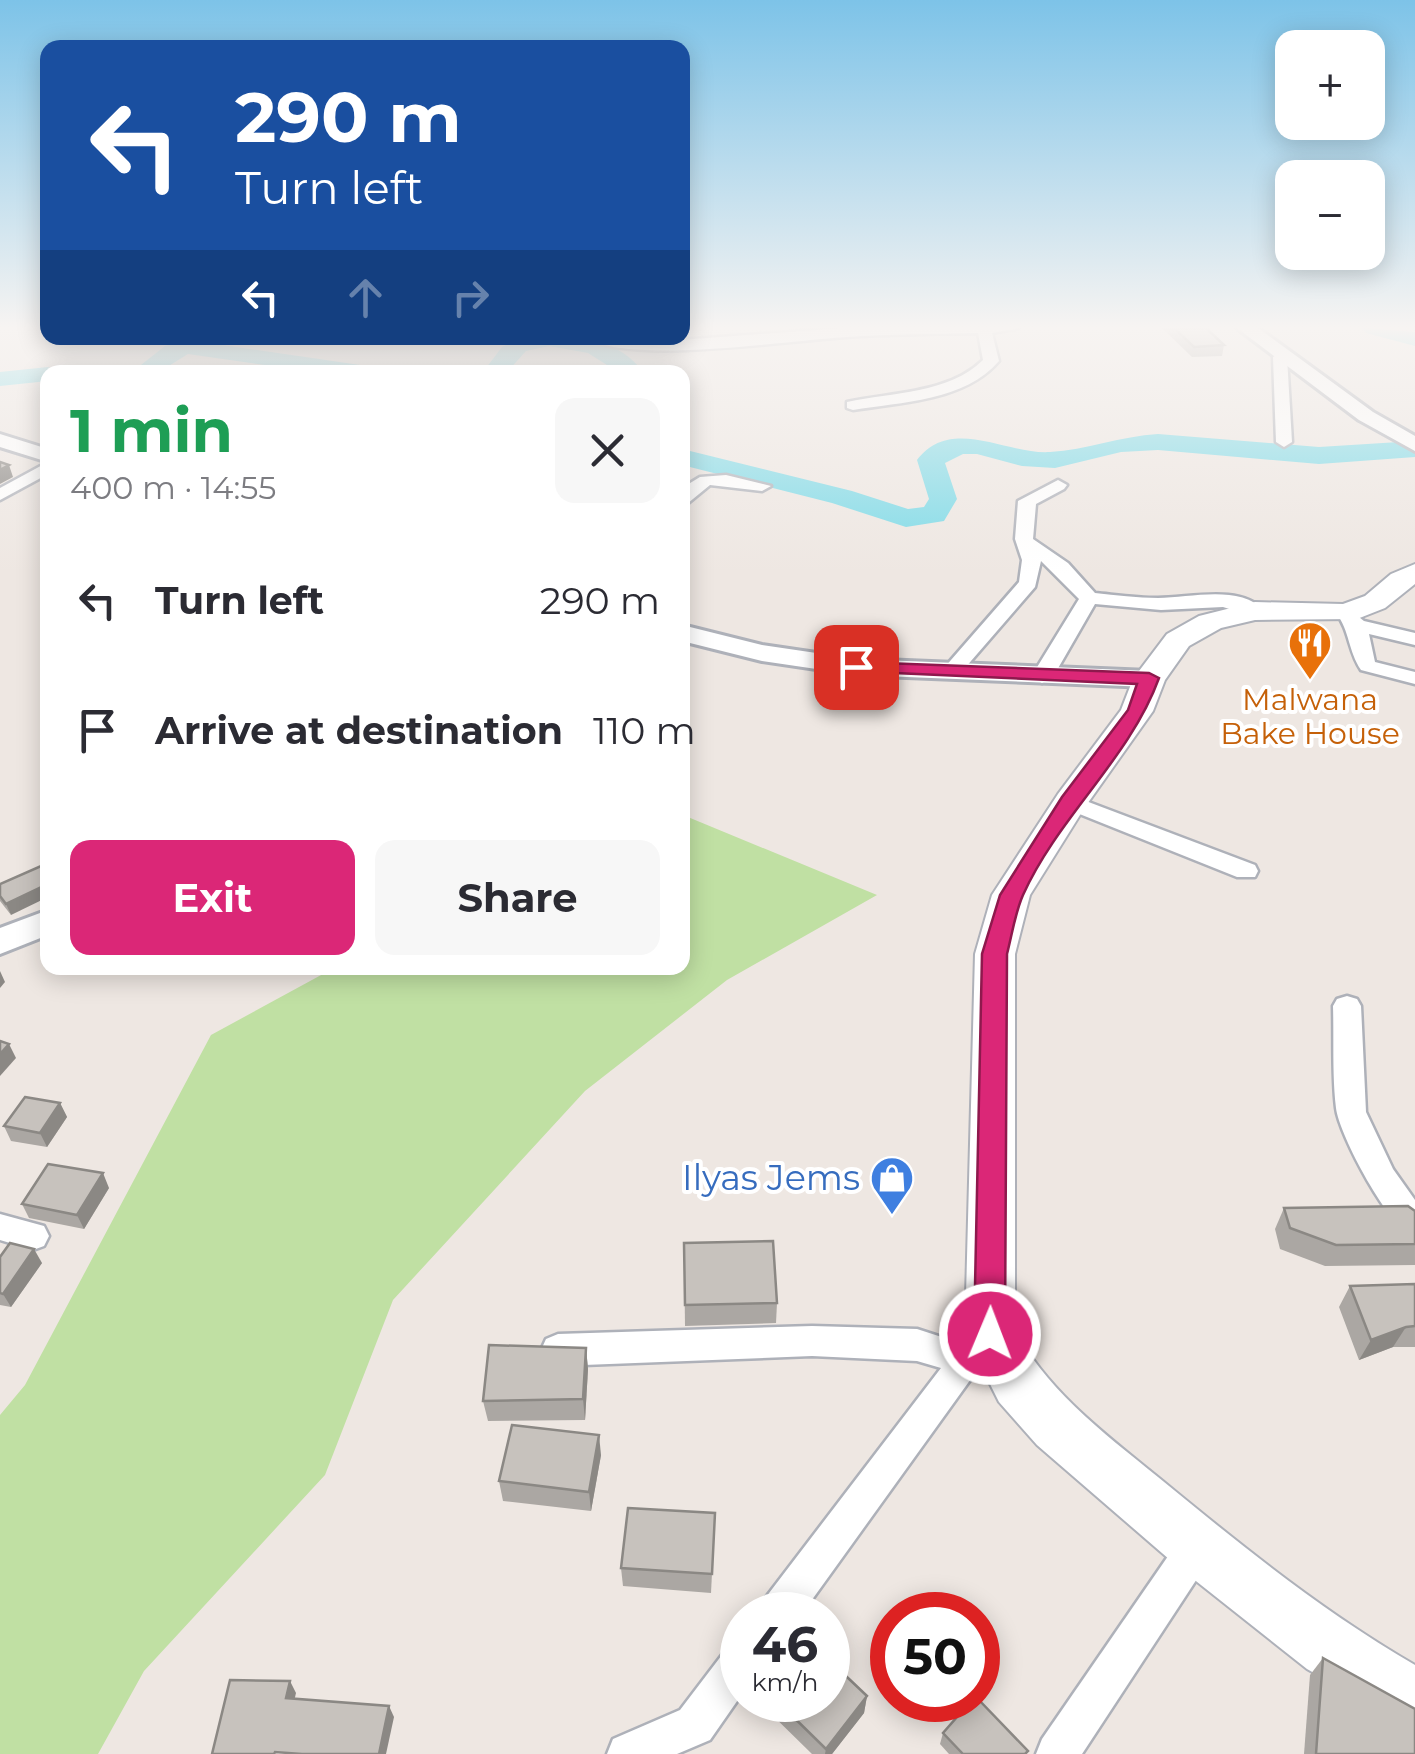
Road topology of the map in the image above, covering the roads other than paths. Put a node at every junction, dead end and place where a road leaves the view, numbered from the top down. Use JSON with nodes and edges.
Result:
{"nodes":[{"id":1,"x":1283,"y":410,"type":"edge"},
{"id":2,"x":1362,"y":410,"type":"edge"},
{"id":3,"x":0,"y":440,"type":"edge"},
{"id":4,"x":1284,"y":442,"type":"dead end"},
{"id":5,"x":1411,"y":442,"type":"edge"},
{"id":6,"x":40,"y":453,"type":"edge"},
{"id":7,"x":40,"y":471,"type":"edge"},
{"id":8,"x":1058,"y":484,"type":"dead end"},
{"id":9,"x":690,"y":486,"type":"edge"},
{"id":10,"x":762,"y":486,"type":"dead end"},
{"id":11,"x":0,"y":495,"type":"edge"},
{"id":12,"x":1029,"y":544,"type":"junction"},
{"id":13,"x":1415,"y":573,"type":"edge"},
{"id":14,"x":1089,"y":598,"type":"junction"},
{"id":15,"x":1255,"y":612,"type":"junction"},
{"id":16,"x":1351,"y":619,"type":"junction"},
{"id":17,"x":690,"y":635,"type":"edge"},
{"id":18,"x":1415,"y":638,"type":"edge"},
{"id":19,"x":951,"y":672,"type":"junction"},
{"id":20,"x":1042,"y":677,"type":"junction"},
{"id":21,"x":1149,"y":678,"type":"junction"},
{"id":22,"x":1415,"y":678,"type":"edge"},
{"id":23,"x":1070,"y":802,"type":"junction"},
{"id":24,"x":1246,"y":871,"type":"dead end"},
{"id":25,"x":40,"y":924,"type":"edge"},
{"id":26,"x":0,"y":942,"type":"edge"},
{"id":27,"x":1347,"y":1006,"type":"dead end"},
{"id":28,"x":1415,"y":1226,"type":"edge"},
{"id":29,"x":0,"y":1227,"type":"edge"},
{"id":30,"x":32,"y":1236,"type":"dead end"},
{"id":31,"x":977,"y":1347,"type":"junction"},
{"id":32,"x":558,"y":1350,"type":"edge"},
{"id":33,"x":1198,"y":1546,"type":"junction"},
{"id":34,"x":793,"y":1592,"type":"edge"},
{"id":35,"x":720,"y":1691,"type":"edge"},
{"id":36,"x":1415,"y":1699,"type":"edge"},
{"id":37,"x":628,"y":1754,"type":"edge"},
{"id":38,"x":1057,"y":1754,"type":"edge"}],
"edges":[{"from":1,"to":4,"type":"street"},
{"from":2,"to":5,"type":"street"},
{"from":3,"to":6,"type":"street"},
{"from":7,"to":11,"type":"street"},
{"from":8,"to":12,"type":"street"},
{"from":9,"to":10,"type":"street"},
{"from":12,"to":14,"type":"street"},
{"from":12,"to":19,"type":"street"},
{"from":13,"to":16,"type":"main road"},
{"from":14,"to":15,"type":"street"},
{"from":14,"to":20,"type":"street"},
{"from":15,"to":16,"type":"main road"},
{"from":15,"to":21,"type":"main road"},
{"from":16,"to":18,"type":"street"},
{"from":16,"to":22,"type":"street"},
{"from":17,"to":19,"type":"street"},
{"from":19,"to":20,"type":"street"},
{"from":20,"to":21,"type":"street"},
{"from":21,"to":23,"type":"main road"},
{"from":23,"to":24,"type":"street"},
{"from":23,"to":31,"type":"main road"},
{"from":25,"to":26,"type":"street"},
{"from":27,"to":28,"type":"street"},
{"from":29,"to":30,"type":"street"},
{"from":31,"to":32,"type":"street"},
{"from":31,"to":33,"type":"main road"},
{"from":31,"to":34,"type":"street"},
{"from":33,"to":36,"type":"main road"},
{"from":33,"to":38,"type":"street"},
{"from":35,"to":37,"type":"street"}]}
